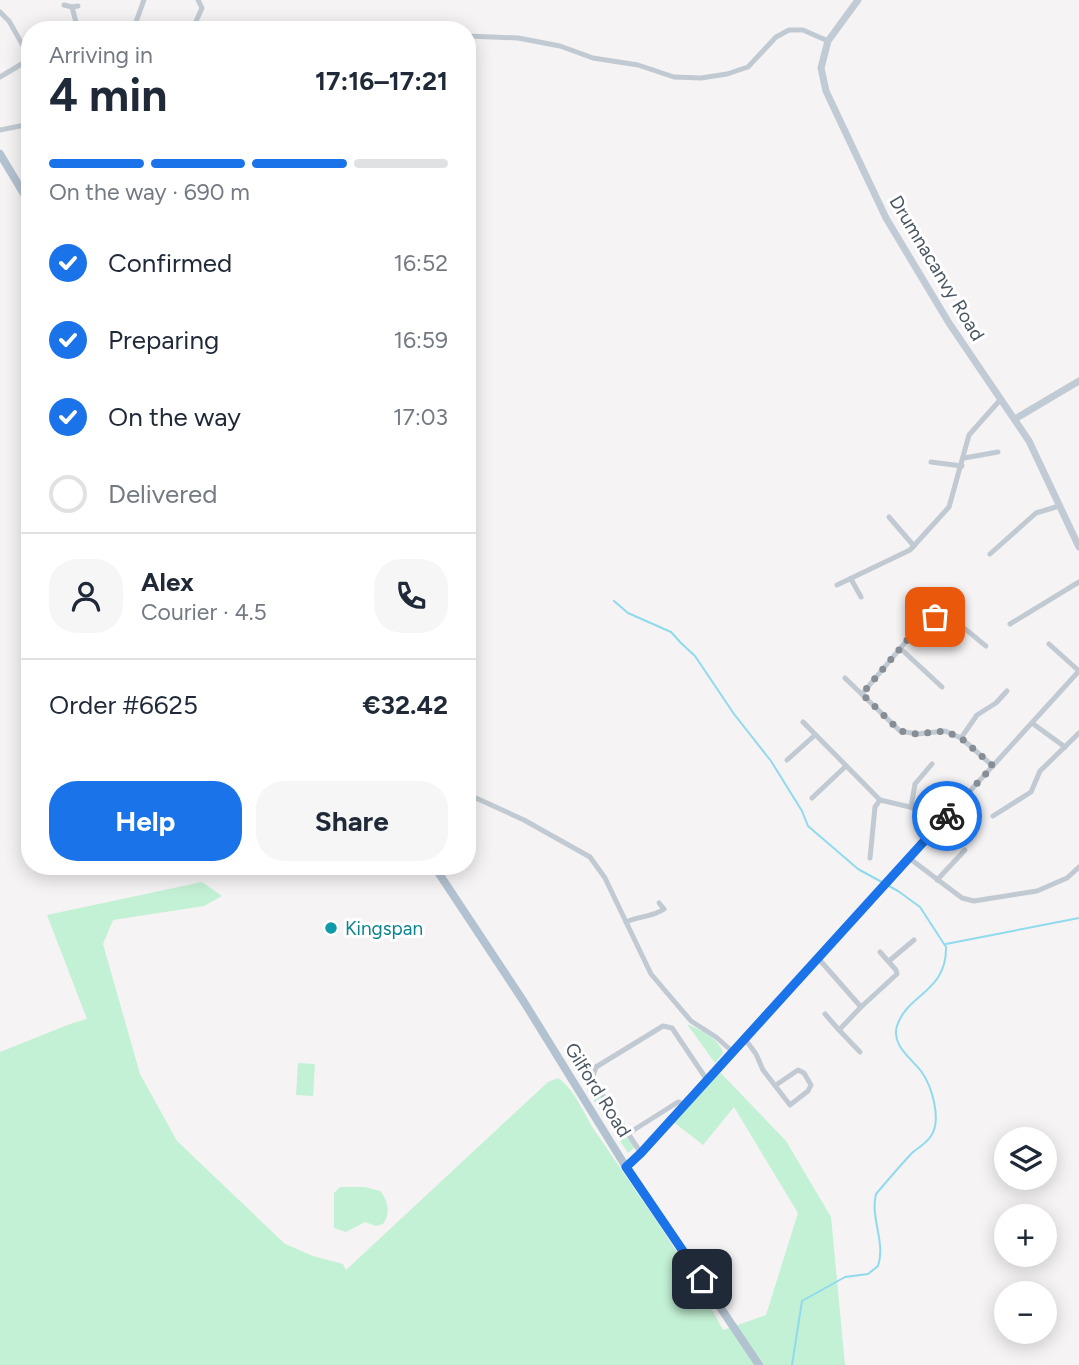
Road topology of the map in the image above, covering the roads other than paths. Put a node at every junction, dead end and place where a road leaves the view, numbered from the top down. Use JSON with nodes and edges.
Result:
{"nodes":[{"id":1,"x":144,"y":0,"type":"edge"},
{"id":2,"x":198,"y":0,"type":"edge"},
{"id":3,"x":858,"y":0,"type":"edge"},
{"id":4,"x":64,"y":5,"type":"dead end"},
{"id":5,"x":0,"y":12,"type":"edge"},
{"id":6,"x":77,"y":21,"type":"edge"},
{"id":7,"x":136,"y":21,"type":"edge"},
{"id":8,"x":196,"y":21,"type":"edge"},
{"id":9,"x":476,"y":37,"type":"edge"},
{"id":10,"x":828,"y":41,"type":"junction"},
{"id":11,"x":21,"y":43,"type":"edge"},
{"id":12,"x":21,"y":64,"type":"edge"},
{"id":13,"x":0,"y":77,"type":"edge"},
{"id":14,"x":21,"y":126,"type":"edge"},
{"id":15,"x":0,"y":130,"type":"edge"},
{"id":16,"x":0,"y":153,"type":"edge"},
{"id":17,"x":21,"y":189,"type":"edge"},
{"id":18,"x":1079,"y":381,"type":"edge"},
{"id":19,"x":1001,"y":398,"type":"junction"},
{"id":20,"x":1015,"y":419,"type":"junction"},
{"id":21,"x":998,"y":452,"type":"dead end"},
{"id":22,"x":964,"y":458,"type":"junction"},
{"id":23,"x":932,"y":462,"type":"dead end"},
{"id":24,"x":962,"y":467,"type":"junction"},
{"id":25,"x":1059,"y":506,"type":"junction"},
{"id":26,"x":889,"y":517,"type":"dead end"},
{"id":27,"x":914,"y":546,"type":"junction"},
{"id":28,"x":1079,"y":547,"type":"edge"},
{"id":29,"x":990,"y":554,"type":"dead end"},
{"id":30,"x":851,"y":579,"type":"junction"},
{"id":31,"x":1079,"y":582,"type":"edge"},
{"id":32,"x":837,"y":585,"type":"dead end"},
{"id":33,"x":861,"y":597,"type":"dead end"},
{"id":34,"x":1010,"y":624,"type":"dead end"},
{"id":35,"x":1049,"y":644,"type":"dead end"},
{"id":36,"x":986,"y":646,"type":"dead end"},
{"id":37,"x":901,"y":649,"type":"junction"},
{"id":38,"x":1079,"y":671,"type":"edge"},
{"id":39,"x":845,"y":678,"type":"dead end"},
{"id":40,"x":942,"y":687,"type":"dead end"},
{"id":41,"x":1007,"y":691,"type":"dead end"},
{"id":42,"x":862,"y":694,"type":"junction"},
{"id":43,"x":803,"y":722,"type":"dead end"},
{"id":44,"x":1032,"y":723,"type":"junction"},
{"id":45,"x":1079,"y":733,"type":"edge"},
{"id":46,"x":815,"y":735,"type":"junction"},
{"id":47,"x":961,"y":738,"type":"junction"},
{"id":48,"x":1065,"y":747,"type":"junction"},
{"id":49,"x":787,"y":760,"type":"dead end"},
{"id":50,"x":932,"y":764,"type":"dead end"},
{"id":51,"x":846,"y":766,"type":"junction"},
{"id":52,"x":993,"y":766,"type":"junction"},
{"id":53,"x":476,"y":798,"type":"edge"},
{"id":54,"x":812,"y":798,"type":"dead end"},
{"id":55,"x":880,"y":800,"type":"junction"},
{"id":56,"x":911,"y":807,"type":"junction"},
{"id":57,"x":993,"y":816,"type":"dead end"},
{"id":58,"x":940,"y":824,"type":"junction"},
{"id":59,"x":965,"y":850,"type":"dead end"},
{"id":60,"x":870,"y":858,"type":"dead end"},
{"id":61,"x":909,"y":858,"type":"junction"},
{"id":62,"x":1079,"y":867,"type":"edge"},
{"id":63,"x":440,"y":875,"type":"edge"},
{"id":64,"x":937,"y":880,"type":"junction"},
{"id":65,"x":659,"y":903,"type":"dead end"},
{"id":66,"x":626,"y":922,"type":"junction"},
{"id":67,"x":914,"y":940,"type":"dead end"},
{"id":68,"x":880,"y":952,"type":"dead end"},
{"id":69,"x":818,"y":958,"type":"junction"},
{"id":70,"x":889,"y":961,"type":"junction"},
{"id":71,"x":861,"y":1006,"type":"junction"},
{"id":72,"x":825,"y":1014,"type":"dead end"},
{"id":73,"x":839,"y":1030,"type":"junction"},
{"id":74,"x":745,"y":1039,"type":"junction"},
{"id":75,"x":733,"y":1052,"type":"junction"},
{"id":76,"x":860,"y":1052,"type":"dead end"},
{"id":77,"x":708,"y":1080,"type":"junction"},
{"id":78,"x":776,"y":1085,"type":"junction"},
{"id":79,"x":685,"y":1104,"type":"junction"},
{"id":80,"x":629,"y":1133,"type":"junction"},
{"id":81,"x":641,"y":1153,"type":"junction"},
{"id":82,"x":626,"y":1167,"type":"junction"},
{"id":83,"x":760,"y":1365,"type":"edge"}],
"edges":[{"from":1,"to":7,"type":"street"},
{"from":2,"to":8,"type":"street"},
{"from":3,"to":10,"type":"main road","name":"Drumnacanvy Road"},
{"from":4,"to":6,"type":"street"},
{"from":5,"to":11,"type":"street"},
{"from":9,"to":10,"type":"street"},
{"from":10,"to":19,"type":"main road","name":"Drumnacanvy Road"},
{"from":12,"to":13,"type":"street"},
{"from":14,"to":15,"type":"street"},
{"from":16,"to":17,"type":"main road"},
{"from":18,"to":20,"type":"main road"},
{"from":19,"to":20,"type":"main road","name":"Drumnacanvy Road"},
{"from":19,"to":22,"type":"street"},
{"from":20,"to":25,"type":"main road","name":"Drumnacanvy Road"},
{"from":21,"to":22,"type":"street"},
{"from":22,"to":24,"type":"street"},
{"from":23,"to":24,"type":"street"},
{"from":24,"to":27,"type":"street"},
{"from":25,"to":28,"type":"main road","name":"Drumnacanvy Road"},
{"from":25,"to":29,"type":"street"},
{"from":26,"to":27,"type":"street"},
{"from":27,"to":30,"type":"street"},
{"from":30,"to":32,"type":"street"},
{"from":30,"to":33,"type":"street"},
{"from":31,"to":34,"type":"street"},
{"from":35,"to":38,"type":"street"},
{"from":36,"to":37,"type":"street"},
{"from":37,"to":40,"type":"street"},
{"from":37,"to":42,"type":"street"},
{"from":38,"to":44,"type":"street"},
{"from":39,"to":42,"type":"street"},
{"from":41,"to":47,"type":"street"},
{"from":42,"to":47,"type":"street"},
{"from":43,"to":46,"type":"street"},
{"from":44,"to":48,"type":"street"},
{"from":44,"to":52,"type":"street"},
{"from":45,"to":48,"type":"street"},
{"from":46,"to":49,"type":"street"},
{"from":46,"to":51,"type":"street"},
{"from":47,"to":52,"type":"street"},
{"from":48,"to":57,"type":"street"},
{"from":50,"to":56,"type":"street"},
{"from":51,"to":54,"type":"street"},
{"from":51,"to":55,"type":"street"},
{"from":52,"to":58,"type":"street"},
{"from":53,"to":66,"type":"street"},
{"from":55,"to":56,"type":"street"},
{"from":55,"to":60,"type":"street"},
{"from":56,"to":58,"type":"street"},
{"from":58,"to":61,"type":"street"},
{"from":59,"to":64,"type":"street"},
{"from":61,"to":64,"type":"street"},
{"from":61,"to":69,"type":"street"},
{"from":62,"to":64,"type":"street"},
{"from":63,"to":82,"type":"main road","name":"Gilford Road"},
{"from":65,"to":66,"type":"street"},
{"from":66,"to":75,"type":"street"},
{"from":67,"to":70,"type":"street"},
{"from":68,"to":70,"type":"street"},
{"from":69,"to":71,"type":"street"},
{"from":69,"to":74,"type":"street"},
{"from":70,"to":71,"type":"street"},
{"from":71,"to":73,"type":"street"},
{"from":72,"to":73,"type":"street"},
{"from":73,"to":76,"type":"street"},
{"from":74,"to":75,"type":"street"},
{"from":74,"to":78,"type":"street"},
{"from":75,"to":77,"type":"street"},
{"from":77,"to":79,"type":"street"},
{"from":77,"to":80,"type":"street"},
{"from":78,"to":78,"type":"street"},
{"from":79,"to":80,"type":"street"},
{"from":79,"to":81,"type":"street"},
{"from":80,"to":81,"type":"street"},
{"from":81,"to":82,"type":"street"},
{"from":82,"to":83,"type":"main road","name":"Gilford Road"}]}
